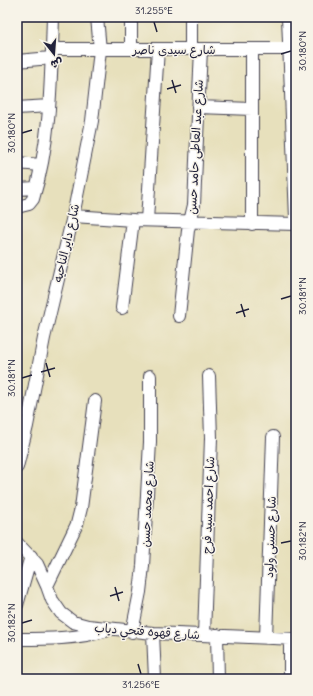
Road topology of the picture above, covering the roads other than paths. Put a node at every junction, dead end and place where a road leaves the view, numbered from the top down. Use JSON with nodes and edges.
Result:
{"nodes":[{"id":1,"x":53,"y":17,"type":"edge"},
{"id":2,"x":97,"y":17,"type":"edge"},
{"id":3,"x":131,"y":17,"type":"edge"},
{"id":4,"x":191,"y":17,"type":"edge"},
{"id":5,"x":288,"y":17,"type":"edge"},
{"id":6,"x":158,"y":49,"type":"junction"},
{"id":7,"x":196,"y":49,"type":"junction"},
{"id":8,"x":252,"y":49,"type":"junction"},
{"id":9,"x":293,"y":49,"type":"edge"},
{"id":10,"x":100,"y":50,"type":"junction"},
{"id":11,"x":131,"y":50,"type":"junction"},
{"id":12,"x":52,"y":54,"type":"junction"},
{"id":13,"x":17,"y":61,"type":"edge"},
{"id":14,"x":49,"y":106,"type":"junction"},
{"id":15,"x":198,"y":107,"type":"junction"},
{"id":16,"x":17,"y":108,"type":"edge"},
{"id":17,"x":252,"y":109,"type":"junction"},
{"id":18,"x":294,"y":137,"type":"edge"},
{"id":19,"x":17,"y":163,"type":"edge"},
{"id":20,"x":41,"y":165,"type":"junction"},
{"id":21,"x":36,"y":188,"type":"junction"},
{"id":22,"x":17,"y":189,"type":"edge"},
{"id":23,"x":17,"y":207,"type":"edge"},
{"id":24,"x":73,"y":216,"type":"junction"},
{"id":25,"x":296,"y":219,"type":"edge"},
{"id":26,"x":133,"y":220,"type":"junction"},
{"id":27,"x":147,"y":220,"type":"junction"},
{"id":28,"x":190,"y":222,"type":"junction"},
{"id":29,"x":252,"y":224,"type":"junction"},
{"id":30,"x":296,"y":224,"type":"edge"},
{"id":31,"x":122,"y":308,"type":"dead end"},
{"id":32,"x":179,"y":316,"type":"dead end"},
{"id":33,"x":150,"y":376,"type":"dead end"},
{"id":34,"x":209,"y":376,"type":"dead end"},
{"id":35,"x":95,"y":401,"type":"dead end"},
{"id":36,"x":273,"y":437,"type":"dead end"},
{"id":37,"x":17,"y":467,"type":"edge"},
{"id":38,"x":17,"y":543,"type":"edge"},
{"id":39,"x":31,"y":556,"type":"junction"},
{"id":40,"x":47,"y":586,"type":"junction"},
{"id":41,"x":17,"y":605,"type":"edge"},
{"id":42,"x":110,"y":629,"type":"junction"},
{"id":43,"x":132,"y":632,"type":"junction"},
{"id":44,"x":153,"y":633,"type":"junction"},
{"id":45,"x":204,"y":634,"type":"junction"},
{"id":46,"x":217,"y":635,"type":"junction"},
{"id":47,"x":266,"y":638,"type":"junction"},
{"id":48,"x":17,"y":639,"type":"edge"},
{"id":49,"x":293,"y":639,"type":"edge"},
{"id":50,"x":155,"y":679,"type":"edge"},
{"id":51,"x":218,"y":679,"type":"edge"},
{"id":52,"x":290,"y":679,"type":"edge"}],
"edges":[{"from":1,"to":12,"type":"street"},
{"from":2,"to":10,"type":"street","name":"شارع داير الناحيه"},
{"from":3,"to":11,"type":"street"},
{"from":4,"to":7,"type":"street","name":"شارع عبد العاطى حامد حسن"},
{"from":5,"to":9,"type":"street"},
{"from":6,"to":7,"type":"street","name":"شارع سيدى ناصر"},
{"from":6,"to":11,"type":"street","name":"شارع سيدى ناصر"},
{"from":6,"to":27,"type":"street"},
{"from":7,"to":8,"type":"street","name":"شارع سيدى ناصر"},
{"from":7,"to":15,"type":"street","name":"شارع عبد العاطى حامد حسن"},
{"from":8,"to":9,"type":"street","name":"شارع سيدى ناصر"},
{"from":8,"to":17,"type":"street"},
{"from":9,"to":18,"type":"street"},
{"from":10,"to":11,"type":"street","name":"شارع سيدى ناصر"},
{"from":10,"to":12,"type":"street","name":"شارع سيدى ناصر"},
{"from":10,"to":24,"type":"street","name":"شارع داير الناحيه"},
{"from":12,"to":13,"type":"street","name":"شارع سيدى ناصر"},
{"from":12,"to":14,"type":"street"},
{"from":14,"to":16,"type":"street"},
{"from":14,"to":20,"type":"street"},
{"from":15,"to":17,"type":"street"},
{"from":15,"to":28,"type":"street","name":"شارع عبد العاطى حامد حسن"},
{"from":17,"to":29,"type":"street"},
{"from":18,"to":25,"type":"street"},
{"from":19,"to":20,"type":"street"},
{"from":20,"to":21,"type":"street"},
{"from":21,"to":22,"type":"street"},
{"from":21,"to":23,"type":"street"},
{"from":24,"to":26,"type":"street"},
{"from":24,"to":37,"type":"street","name":"شارع داير الناحيه"},
{"from":26,"to":27,"type":"street"},
{"from":26,"to":31,"type":"street"},
{"from":27,"to":28,"type":"street"},
{"from":28,"to":29,"type":"street"},
{"from":28,"to":32,"type":"street","name":"شارع عبد العاطى حامد حسن"},
{"from":29,"to":30,"type":"street"},
{"from":33,"to":43,"type":"street","name":"شارع محمد حسن"},
{"from":34,"to":45,"type":"street","name":"شارع احمد سيد فرح"},
{"from":35,"to":40,"type":"street"},
{"from":36,"to":47,"type":"street","name":"شارع حسنى ولود"},
{"from":38,"to":39,"type":"street","name":"شارع قهوه فتحي دياب"},
{"from":39,"to":40,"type":"street","name":"شارع قهوه فتحي دياب"},
{"from":39,"to":41,"type":"street"},
{"from":40,"to":42,"type":"street","name":"شارع قهوه فتحي دياب"},
{"from":42,"to":43,"type":"street","name":"شارع قهوه فتحي دياب"},
{"from":42,"to":48,"type":"street"},
{"from":43,"to":44,"type":"street","name":"شارع قهوه فتحي دياب"},
{"from":44,"to":45,"type":"street","name":"شارع قهوه فتحي دياب"},
{"from":44,"to":50,"type":"street"},
{"from":45,"to":46,"type":"street","name":"شارع قهوه فتحي دياب"},
{"from":46,"to":47,"type":"street","name":"شارع قهوه فتحي دياب"},
{"from":46,"to":51,"type":"street"},
{"from":47,"to":49,"type":"street","name":"شارع قهوه فتحي دياب"},
{"from":49,"to":52,"type":"street"}]}
